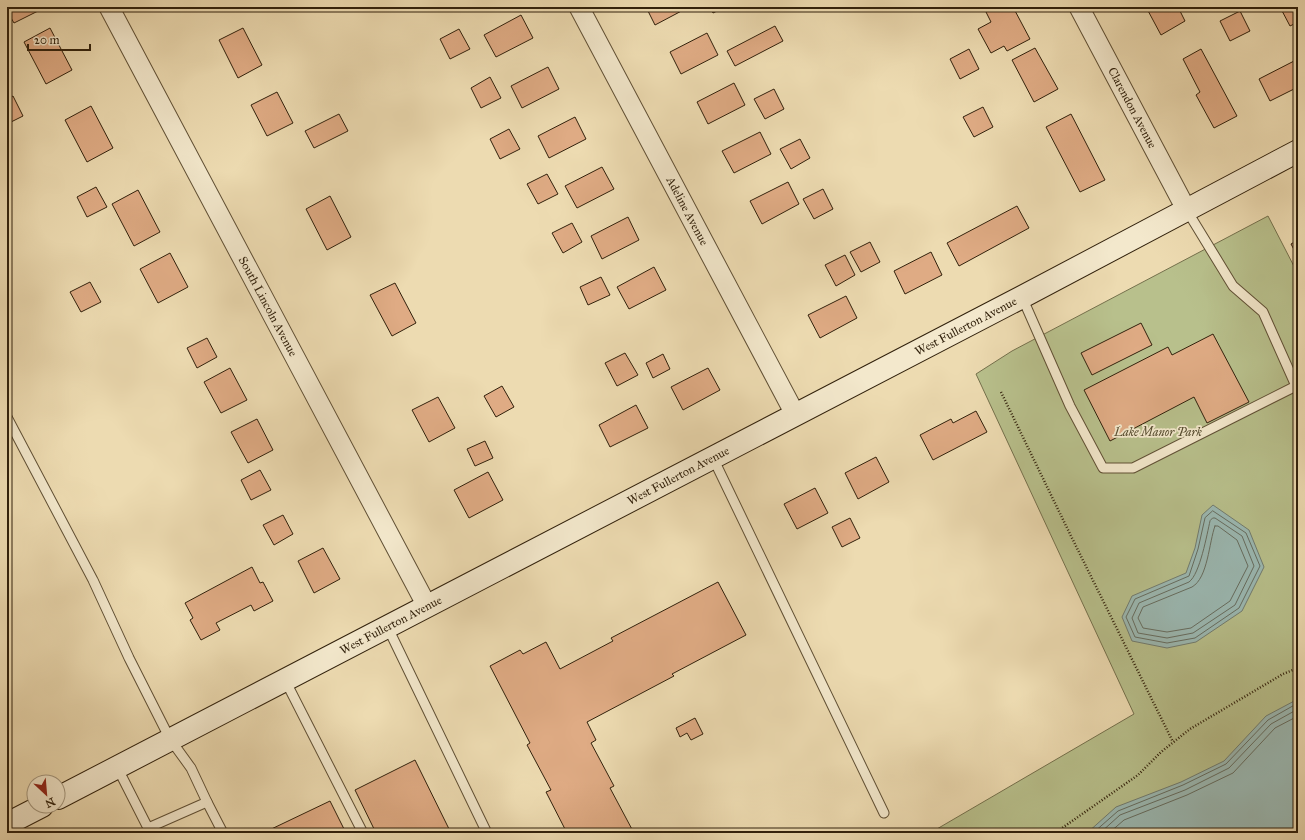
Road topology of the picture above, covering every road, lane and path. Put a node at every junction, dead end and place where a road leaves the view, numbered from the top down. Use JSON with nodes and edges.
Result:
{"nodes":[{"id":1,"x":109,"y":7,"type":"edge"},
{"id":2,"x":579,"y":7,"type":"edge"},
{"id":3,"x":1079,"y":7,"type":"edge"},
{"id":4,"x":1298,"y":151,"type":"edge"},
{"id":5,"x":1186,"y":209,"type":"junction"},
{"id":6,"x":1022,"y":297,"type":"junction"},
{"id":7,"x":1001,"y":392,"type":"dead end"},
{"id":8,"x":795,"y":414,"type":"junction"},
{"id":9,"x":7,"y":417,"type":"edge"},
{"id":10,"x":713,"y":458,"type":"junction"},
{"id":11,"x":427,"y":606,"type":"junction"},
{"id":12,"x":387,"y":626,"type":"junction"},
{"id":13,"x":1298,"y":668,"type":"edge"},
{"id":14,"x":285,"y":680,"type":"junction"},
{"id":15,"x":170,"y":739,"type":"junction"},
{"id":16,"x":1172,"y":742,"type":"junction"},
{"id":17,"x":117,"y":767,"type":"junction"},
{"id":18,"x":66,"y":794,"type":"edge"},
{"id":19,"x":207,"y":802,"type":"junction"},
{"id":20,"x":884,"y":813,"type":"dead end"},
{"id":21,"x":26,"y":814,"type":"edge"},
{"id":22,"x":7,"y":824,"type":"edge"},
{"id":23,"x":222,"y":833,"type":"edge"},
{"id":24,"x":363,"y":833,"type":"edge"},
{"id":25,"x":487,"y":833,"type":"edge"},
{"id":26,"x":1055,"y":833,"type":"edge"}],
"edges":[{"from":1,"to":11,"type":"street","name":"South Lincoln Avenue"},
{"from":2,"to":8,"type":"street","name":"Adeline Avenue"},
{"from":3,"to":5,"type":"street","name":"Clarendon Avenue"},
{"from":4,"to":5,"type":"street","name":"West Fullerton Avenue"},
{"from":5,"to":6,"type":"street","name":"West Fullerton Avenue"},
{"from":5,"to":6,"type":"lane"},
{"from":6,"to":8,"type":"street","name":"West Fullerton Avenue"},
{"from":7,"to":16,"type":"path"},
{"from":8,"to":10,"type":"street","name":"West Fullerton Avenue"},
{"from":9,"to":15,"type":"lane"},
{"from":10,"to":11,"type":"street","name":"West Fullerton Avenue"},
{"from":10,"to":20,"type":"lane"},
{"from":11,"to":12,"type":"street","name":"West Fullerton Avenue"},
{"from":12,"to":14,"type":"street","name":"West Fullerton Avenue"},
{"from":12,"to":25,"type":"lane"},
{"from":13,"to":16,"type":"path"},
{"from":14,"to":15,"type":"street","name":"West Fullerton Avenue"},
{"from":14,"to":24,"type":"lane"},
{"from":15,"to":17,"type":"street","name":"West Fullerton Avenue"},
{"from":15,"to":19,"type":"lane"},
{"from":16,"to":26,"type":"path"},
{"from":17,"to":18,"type":"street","name":"West Fullerton Avenue"},
{"from":17,"to":19,"type":"lane"},
{"from":19,"to":23,"type":"lane"},
{"from":21,"to":22,"type":"street"}]}
